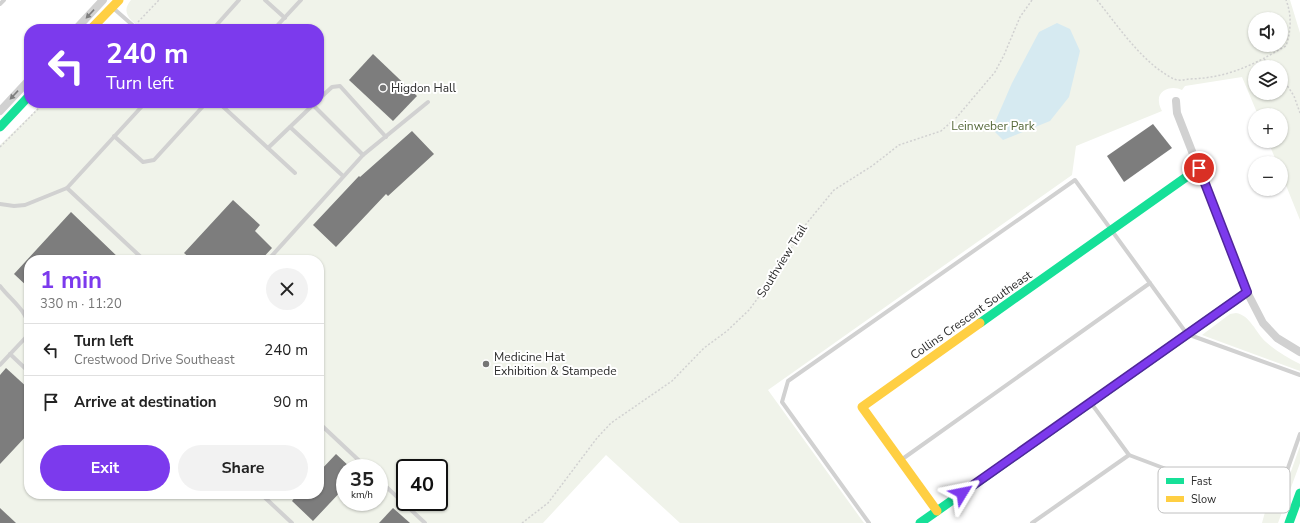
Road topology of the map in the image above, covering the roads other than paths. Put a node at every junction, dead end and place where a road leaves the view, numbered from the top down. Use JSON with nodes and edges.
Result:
{"nodes":[{"id":1,"x":4,"y":0,"type":"edge"},
{"id":2,"x":103,"y":0,"type":"edge"},
{"id":3,"x":119,"y":0,"type":"edge"},
{"id":4,"x":239,"y":0,"type":"edge"},
{"id":5,"x":265,"y":0,"type":"edge"},
{"id":6,"x":301,"y":0,"type":"edge"},
{"id":7,"x":0,"y":4,"type":"edge"},
{"id":8,"x":112,"y":7,"type":"junction"},
{"id":9,"x":284,"y":18,"type":"junction"},
{"id":10,"x":81,"y":24,"type":"edge"},
{"id":11,"x":97,"y":24,"type":"edge"},
{"id":12,"x":131,"y":24,"type":"edge"},
{"id":13,"x":217,"y":24,"type":"edge"},
{"id":14,"x":279,"y":24,"type":"edge"},
{"id":15,"x":24,"y":85,"type":"edge"},
{"id":16,"x":324,"y":94,"type":"edge"},
{"id":17,"x":24,"y":101,"type":"edge"},
{"id":18,"x":1176,"y":101,"type":"dead end"},
{"id":19,"x":428,"y":102,"type":"dead end"},
{"id":20,"x":140,"y":108,"type":"edge"},
{"id":21,"x":201,"y":108,"type":"edge"},
{"id":22,"x":224,"y":108,"type":"edge"},
{"id":23,"x":310,"y":108,"type":"edge"},
{"id":24,"x":318,"y":108,"type":"edge"},
{"id":25,"x":0,"y":111,"type":"edge"},
{"id":26,"x":290,"y":126,"type":"junction"},
{"id":27,"x":0,"y":127,"type":"edge"},
{"id":28,"x":114,"y":136,"type":"junction"},
{"id":29,"x":386,"y":137,"type":"junction"},
{"id":30,"x":268,"y":148,"type":"junction"},
{"id":31,"x":363,"y":156,"type":"junction"},
{"id":32,"x":1199,"y":168,"type":"junction"},
{"id":33,"x":295,"y":173,"type":"dead end"},
{"id":34,"x":343,"y":176,"type":"junction"},
{"id":35,"x":67,"y":188,"type":"junction"},
{"id":36,"x":0,"y":204,"type":"edge"},
{"id":37,"x":1112,"y":230,"type":"junction"},
{"id":38,"x":139,"y":255,"type":"edge"},
{"id":39,"x":272,"y":255,"type":"edge"},
{"id":40,"x":1150,"y":283,"type":"junction"},
{"id":41,"x":0,"y":286,"type":"edge"},
{"id":42,"x":1247,"y":292,"type":"junction"},
{"id":43,"x":24,"y":312,"type":"edge"},
{"id":44,"x":1187,"y":334,"type":"junction"},
{"id":45,"x":24,"y":339,"type":"edge"},
{"id":46,"x":1300,"y":352,"type":"edge"},
{"id":47,"x":10,"y":354,"type":"junction"},
{"id":48,"x":0,"y":365,"type":"edge"},
{"id":49,"x":24,"y":367,"type":"edge"},
{"id":50,"x":1300,"y":375,"type":"edge"},
{"id":51,"x":1090,"y":403,"type":"junction"},
{"id":52,"x":324,"y":428,"type":"edge"},
{"id":53,"x":1300,"y":434,"type":"edge"},
{"id":54,"x":1129,"y":455,"type":"junction"},
{"id":55,"x":357,"y":459,"type":"edge"},
{"id":56,"x":900,"y":460,"type":"junction"},
{"id":57,"x":1161,"y":467,"type":"edge"},
{"id":58,"x":1288,"y":467,"type":"edge"},
{"id":59,"x":388,"y":488,"type":"edge"},
{"id":60,"x":1300,"y":493,"type":"edge"},
{"id":61,"x":266,"y":499,"type":"edge"},
{"id":62,"x":937,"y":511,"type":"junction"},
{"id":63,"x":292,"y":523,"type":"edge"},
{"id":64,"x":425,"y":523,"type":"edge"},
{"id":65,"x":869,"y":523,"type":"edge"},
{"id":66,"x":920,"y":523,"type":"edge"},
{"id":67,"x":1032,"y":523,"type":"edge"},
{"id":68,"x":1289,"y":523,"type":"edge"}],
"edges":[{"from":1,"to":7,"type":"lane"},
{"from":2,"to":10,"type":"street","one_way":true},
{"from":3,"to":8,"type":"street"},
{"from":4,"to":13,"type":"lane"},
{"from":5,"to":9,"type":"lane"},
{"from":6,"to":9,"type":"lane"},
{"from":8,"to":11,"type":"street"},
{"from":8,"to":12,"type":"lane"},
{"from":9,"to":14,"type":"lane"},
{"from":15,"to":25,"type":"street","one_way":true},
{"from":16,"to":29,"type":"lane"},
{"from":17,"to":27,"type":"street"},
{"from":18,"to":32,"type":"street"},
{"from":19,"to":29,"type":"lane"},
{"from":20,"to":28,"type":"lane"},
{"from":21,"to":28,"type":"lane"},
{"from":22,"to":30,"type":"lane"},
{"from":23,"to":26,"type":"lane"},
{"from":24,"to":31,"type":"lane"},
{"from":26,"to":30,"type":"lane"},
{"from":26,"to":34,"type":"lane"},
{"from":28,"to":35,"type":"lane"},
{"from":29,"to":31,"type":"lane"},
{"from":30,"to":33,"type":"lane"},
{"from":31,"to":34,"type":"lane"},
{"from":32,"to":37,"type":"street","name":"Collins Crescent Southeast"},
{"from":32,"to":42,"type":"street"},
{"from":34,"to":39,"type":"lane"},
{"from":35,"to":36,"type":"lane"},
{"from":35,"to":38,"type":"lane"},
{"from":37,"to":40,"type":"lane"},
{"from":37,"to":56,"type":"street","name":"Collins Crescent Southeast"},
{"from":37,"to":65,"type":"lane"},
{"from":40,"to":44,"type":"lane"},
{"from":40,"to":56,"type":"lane"},
{"from":41,"to":43,"type":"lane"},
{"from":42,"to":44,"type":"street"},
{"from":42,"to":46,"type":"street"},
{"from":44,"to":50,"type":"lane"},
{"from":44,"to":51,"type":"street"},
{"from":45,"to":47,"type":"lane"},
{"from":47,"to":48,"type":"lane"},
{"from":47,"to":49,"type":"lane"},
{"from":51,"to":54,"type":"lane"},
{"from":51,"to":62,"type":"street"},
{"from":52,"to":55,"type":"lane"},
{"from":53,"to":58,"type":"lane"},
{"from":54,"to":57,"type":"lane"},
{"from":54,"to":67,"type":"lane"},
{"from":56,"to":62,"type":"street","name":"Collins Crescent Southeast"},
{"from":59,"to":64,"type":"lane"},
{"from":60,"to":68,"type":"street"},
{"from":61,"to":63,"type":"lane"},
{"from":62,"to":66,"type":"street"}]}
